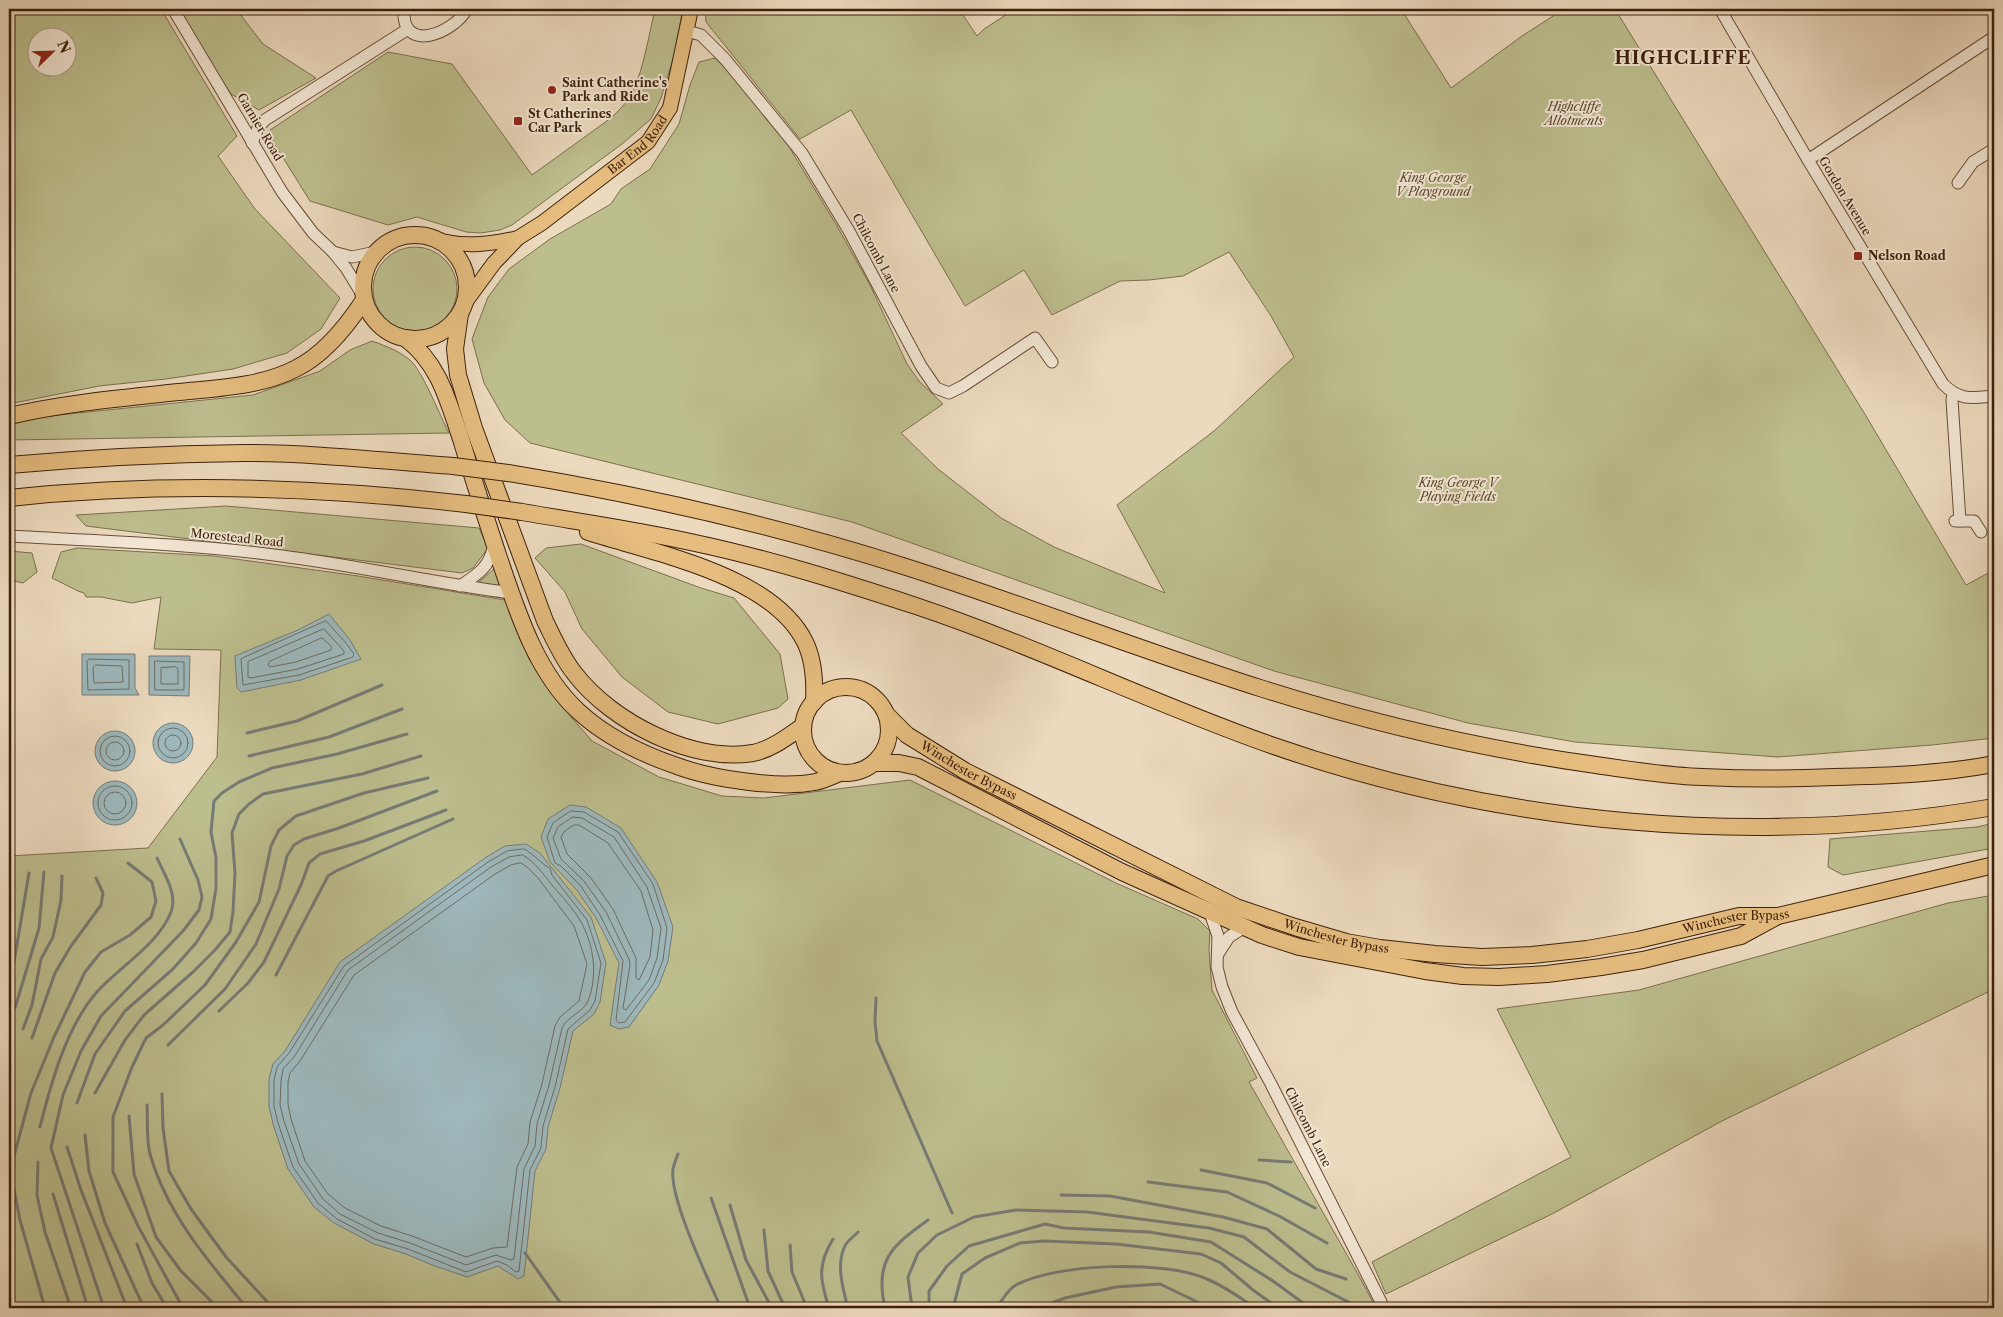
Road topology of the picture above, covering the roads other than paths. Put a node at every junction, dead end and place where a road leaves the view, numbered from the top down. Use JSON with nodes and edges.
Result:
{"nodes":[{"id":1,"x":173,"y":9,"type":"edge"},
{"id":2,"x":404,"y":9,"type":"edge"},
{"id":3,"x":467,"y":9,"type":"edge"},
{"id":4,"x":691,"y":9,"type":"edge"},
{"id":5,"x":1720,"y":9,"type":"edge"},
{"id":6,"x":408,"y":29,"type":"junction"},
{"id":7,"x":687,"y":31,"type":"junction"},
{"id":8,"x":1994,"y":36,"type":"edge"},
{"id":9,"x":252,"y":143,"type":"junction"},
{"id":10,"x":1994,"y":149,"type":"edge"},
{"id":11,"x":1808,"y":160,"type":"junction"},
{"id":12,"x":1958,"y":183,"type":"dead end"},
{"id":13,"x":518,"y":238,"type":"junction"},
{"id":14,"x":440,"y":242,"type":"junction"},
{"id":15,"x":333,"y":252,"type":"junction"},
{"id":16,"x":376,"y":252,"type":"junction"},
{"id":17,"x":364,"y":298,"type":"junction"},
{"id":18,"x":462,"y":309,"type":"junction"},
{"id":19,"x":405,"y":338,"type":"junction"},
{"id":20,"x":1052,"y":362,"type":"dead end"},
{"id":21,"x":1953,"y":394,"type":"junction"},
{"id":22,"x":1994,"y":396,"type":"edge"},
{"id":23,"x":9,"y":416,"type":"edge"},
{"id":24,"x":9,"y":465,"type":"edge"},
{"id":25,"x":9,"y":498,"type":"edge"},
{"id":26,"x":522,"y":512,"type":"junction"},
{"id":27,"x":1981,"y":532,"type":"dead end"},
{"id":28,"x":9,"y":536,"type":"edge"},
{"id":29,"x":494,"y":544,"type":"junction"},
{"id":30,"x":460,"y":586,"type":"junction"},
{"id":31,"x":511,"y":593,"type":"junction"},
{"id":32,"x":814,"y":702,"type":"junction"},
{"id":33,"x":886,"y":714,"type":"junction"},
{"id":34,"x":803,"y":726,"type":"junction"},
{"id":35,"x":874,"y":763,"type":"junction"},
{"id":36,"x":1994,"y":764,"type":"edge"},
{"id":37,"x":840,"y":773,"type":"junction"},
{"id":38,"x":1994,"y":807,"type":"edge"},
{"id":39,"x":1994,"y":865,"type":"edge"},
{"id":40,"x":1210,"y":913,"type":"junction"},
{"id":41,"x":1778,"y":916,"type":"junction"},
{"id":42,"x":1243,"y":928,"type":"junction"},
{"id":43,"x":1217,"y":955,"type":"junction"},
{"id":44,"x":1384,"y":1308,"type":"edge"}],
"edges":[{"from":1,"to":9,"type":"street","name":"Garnier Road"},
{"from":2,"to":6,"type":"street"},
{"from":3,"to":6,"type":"street"},
{"from":4,"to":7,"type":"main road","name":"Bar End Road"},
{"from":5,"to":11,"type":"street","name":"Gordon Avenue"},
{"from":6,"to":9,"type":"street"},
{"from":7,"to":13,"type":"main road","name":"Bar End Road"},
{"from":7,"to":20,"type":"street","name":"Chilcomb Lane"},
{"from":8,"to":11,"type":"street"},
{"from":9,"to":15,"type":"street","name":"Garnier Road"},
{"from":10,"to":12,"type":"street"},
{"from":11,"to":21,"type":"street","name":"Gordon Avenue"},
{"from":13,"to":14,"type":"main road","name":"Bar End Road"},
{"from":13,"to":18,"type":"main road","name":"Bar End Road"},
{"from":14,"to":16,"type":"highway"},
{"from":14,"to":18,"type":"highway"},
{"from":15,"to":16,"type":"street"},
{"from":15,"to":17,"type":"street","name":"Garnier Road"},
{"from":16,"to":17,"type":"highway"},
{"from":17,"to":19,"type":"highway"},
{"from":17,"to":23,"type":"highway"},
{"from":18,"to":19,"type":"highway"},
{"from":18,"to":34,"type":"highway"},
{"from":19,"to":29,"type":"highway"},
{"from":21,"to":22,"type":"street"},
{"from":21,"to":27,"type":"street"},
{"from":24,"to":36,"type":"highway","bridge":true},
{"from":25,"to":26,"type":"highway","bridge":true},
{"from":26,"to":32,"type":"highway"},
{"from":26,"to":38,"type":"highway"},
{"from":28,"to":30,"type":"street","name":"Morestead Road"},
{"from":29,"to":30,"type":"street"},
{"from":29,"to":31,"type":"highway"},
{"from":30,"to":31,"type":"street","name":"Morestead Road"},
{"from":31,"to":37,"type":"highway"},
{"from":32,"to":33,"type":"highway"},
{"from":32,"to":34,"type":"highway"},
{"from":33,"to":35,"type":"highway"},
{"from":33,"to":41,"type":"highway","name":"Winchester Bypass"},
{"from":34,"to":37,"type":"highway"},
{"from":35,"to":37,"type":"highway"},
{"from":35,"to":40,"type":"highway","name":"Winchester Bypass"},
{"from":39,"to":41,"type":"highway"},
{"from":40,"to":42,"type":"highway","name":"Winchester Bypass"},
{"from":40,"to":43,"type":"street","name":"Chilcomb Lane"},
{"from":41,"to":42,"type":"highway","name":"Winchester Bypass"},
{"from":42,"to":43,"type":"street"},
{"from":43,"to":44,"type":"street","name":"Chilcomb Lane"}]}
